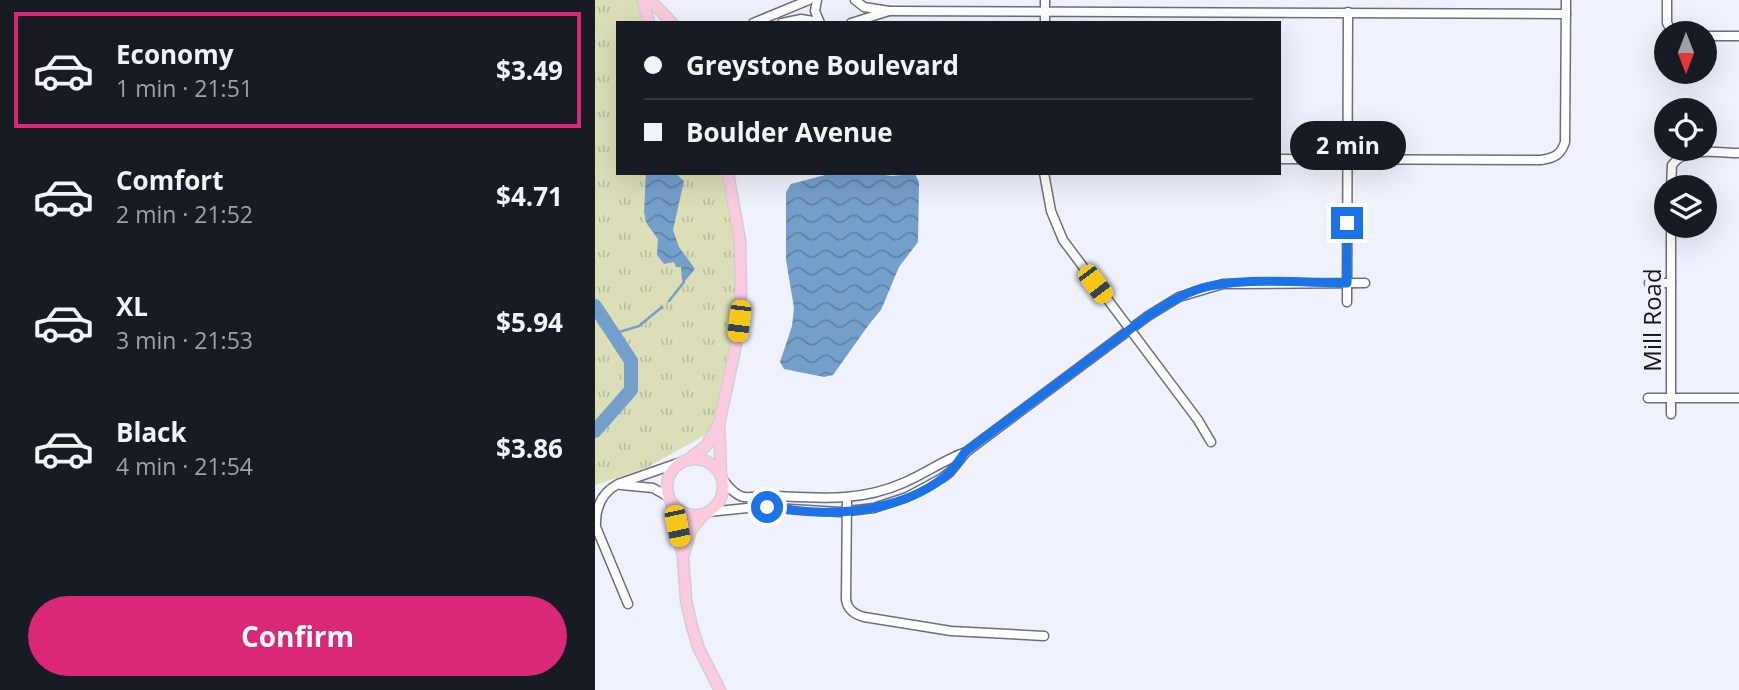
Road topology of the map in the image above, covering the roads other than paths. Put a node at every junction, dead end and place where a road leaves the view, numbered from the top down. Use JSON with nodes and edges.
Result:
{"nodes":[{"id":1,"x":643,"y":0,"type":"edge"},
{"id":2,"x":650,"y":0,"type":"edge"},
{"id":3,"x":809,"y":0,"type":"edge"},
{"id":4,"x":817,"y":0,"type":"edge"},
{"id":5,"x":854,"y":0,"type":"edge"},
{"id":6,"x":1045,"y":0,"type":"edge"},
{"id":7,"x":1566,"y":0,"type":"edge"},
{"id":8,"x":1667,"y":0,"type":"edge"},
{"id":9,"x":889,"y":11,"type":"junction"},
{"id":10,"x":1045,"y":11,"type":"junction"},
{"id":11,"x":1348,"y":12,"type":"junction"},
{"id":12,"x":1566,"y":13,"type":"junction"},
{"id":13,"x":648,"y":21,"type":"edge"},
{"id":14,"x":670,"y":21,"type":"edge"},
{"id":15,"x":758,"y":21,"type":"edge"},
{"id":16,"x":792,"y":21,"type":"edge"},
{"id":17,"x":813,"y":21,"type":"edge"},
{"id":18,"x":819,"y":21,"type":"edge"},
{"id":19,"x":852,"y":21,"type":"edge"},
{"id":20,"x":857,"y":21,"type":"edge"},
{"id":21,"x":1045,"y":21,"type":"edge"},
{"id":22,"x":1667,"y":21,"type":"edge"},
{"id":23,"x":1739,"y":36,"type":"edge"},
{"id":24,"x":1717,"y":37,"type":"edge"},
{"id":25,"x":1739,"y":153,"type":"edge"},
{"id":26,"x":1281,"y":159,"type":"edge"},
{"id":27,"x":1347,"y":159,"type":"junction"},
{"id":28,"x":728,"y":175,"type":"edge"},
{"id":29,"x":1044,"y":175,"type":"edge"},
{"id":30,"x":1672,"y":175,"type":"edge"},
{"id":31,"x":1671,"y":238,"type":"edge"},
{"id":32,"x":1347,"y":283,"type":"junction"},
{"id":33,"x":1365,"y":283,"type":"dead end"},
{"id":34,"x":1649,"y":283,"type":"dead end"},
{"id":35,"x":1671,"y":283,"type":"junction"},
{"id":36,"x":1347,"y":302,"type":"dead end"},
{"id":37,"x":1129,"y":330,"type":"junction"},
{"id":38,"x":1648,"y":397,"type":"dead end"},
{"id":39,"x":1671,"y":397,"type":"junction"},
{"id":40,"x":1739,"y":398,"type":"edge"},
{"id":41,"x":1671,"y":414,"type":"dead end"},
{"id":42,"x":719,"y":424,"type":"junction"},
{"id":43,"x":1211,"y":442,"type":"dead end"},
{"id":44,"x":965,"y":452,"type":"junction"},
{"id":45,"x":689,"y":459,"type":"junction"},
{"id":46,"x":678,"y":463,"type":"junction"},
{"id":47,"x":722,"y":478,"type":"junction"},
{"id":48,"x":618,"y":484,"type":"junction"},
{"id":49,"x":848,"y":498,"type":"junction"},
{"id":50,"x":669,"y":500,"type":"junction"},
{"id":51,"x":847,"y":512,"type":"junction"},
{"id":52,"x":706,"y":513,"type":"junction"},
{"id":53,"x":683,"y":557,"type":"junction"},
{"id":54,"x":628,"y":604,"type":"dead end"},
{"id":55,"x":1044,"y":636,"type":"dead end"},
{"id":56,"x":719,"y":690,"type":"edge"}],
"edges":[{"from":1,"to":13,"type":"main road"},
{"from":2,"to":14,"type":"main road"},
{"from":3,"to":15,"type":"street"},
{"from":4,"to":18,"type":"street"},
{"from":5,"to":9,"type":"street"},
{"from":5,"to":19,"type":"street"},
{"from":6,"to":10,"type":"street"},
{"from":7,"to":12,"type":"street"},
{"from":8,"to":22,"type":"street"},
{"from":9,"to":10,"type":"street"},
{"from":9,"to":20,"type":"street"},
{"from":10,"to":11,"type":"street"},
{"from":10,"to":21,"type":"street"},
{"from":11,"to":12,"type":"street"},
{"from":11,"to":27,"type":"street"},
{"from":12,"to":27,"type":"street"},
{"from":16,"to":17,"type":"street"},
{"from":23,"to":24,"type":"street"},
{"from":25,"to":30,"type":"street"},
{"from":26,"to":27,"type":"street"},
{"from":27,"to":32,"type":"street"},
{"from":28,"to":42,"type":"main road"},
{"from":29,"to":37,"type":"street"},
{"from":31,"to":35,"type":"street","name":"Mill Road"},
{"from":32,"to":33,"type":"street"},
{"from":32,"to":36,"type":"street"},
{"from":32,"to":37,"type":"street"},
{"from":34,"to":35,"type":"street"},
{"from":35,"to":39,"type":"street","name":"Mill Road"},
{"from":37,"to":43,"type":"street"},
{"from":37,"to":44,"type":"street"},
{"from":38,"to":39,"type":"street"},
{"from":39,"to":40,"type":"street"},
{"from":39,"to":41,"type":"street","name":"Mill Road"},
{"from":42,"to":45,"type":"main road"},
{"from":42,"to":47,"type":"main road"},
{"from":44,"to":49,"type":"street"},
{"from":44,"to":51,"type":"street"},
{"from":45,"to":46,"type":"main road"},
{"from":45,"to":47,"type":"main road"},
{"from":46,"to":48,"type":"street"},
{"from":46,"to":50,"type":"main road"},
{"from":47,"to":49,"type":"street"},
{"from":47,"to":52,"type":"main road"},
{"from":48,"to":50,"type":"street"},
{"from":48,"to":54,"type":"street"},
{"from":49,"to":51,"type":"street"},
{"from":50,"to":52,"type":"main road"},
{"from":50,"to":53,"type":"main road"},
{"from":51,"to":52,"type":"street"},
{"from":51,"to":55,"type":"street"},
{"from":52,"to":53,"type":"main road"},
{"from":53,"to":56,"type":"main road"}]}
